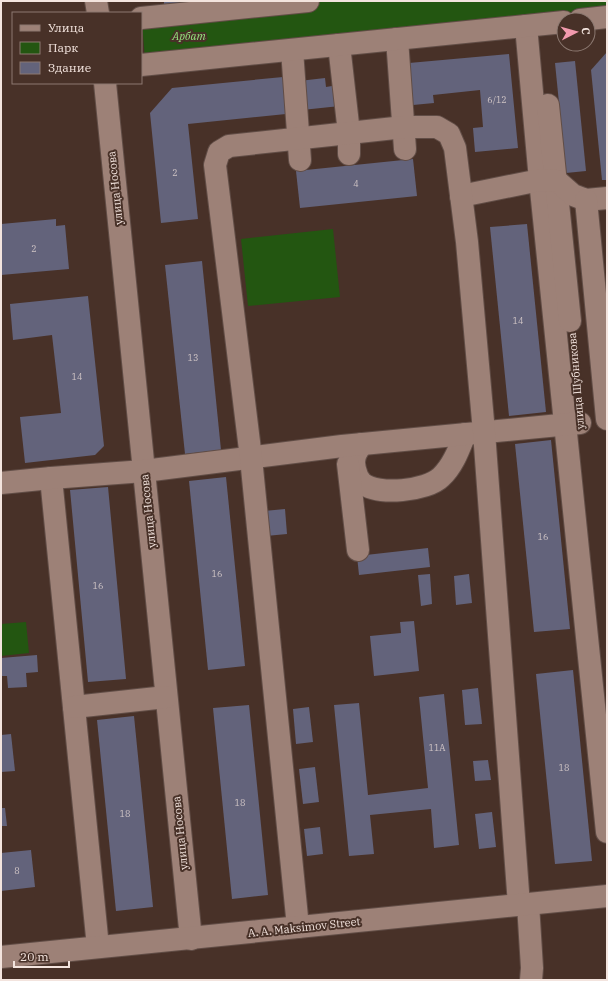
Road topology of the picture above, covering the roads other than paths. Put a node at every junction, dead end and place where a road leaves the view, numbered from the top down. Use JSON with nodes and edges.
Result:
{"nodes":[{"id":1,"x":96,"y":1,"type":"edge"},
{"id":2,"x":308,"y":1,"type":"edge"},
{"id":3,"x":98,"y":12,"type":"edge"},
{"id":4,"x":607,"y":17,"type":"edge"},
{"id":5,"x":142,"y":18,"type":"edge"},
{"id":6,"x":596,"y":18,"type":"edge"},
{"id":7,"x":556,"y":23,"type":"edge"},
{"id":8,"x":526,"y":26,"type":"junction"},
{"id":9,"x":397,"y":39,"type":"junction"},
{"id":10,"x":338,"y":45,"type":"junction"},
{"id":11,"x":292,"y":50,"type":"junction"},
{"id":12,"x":542,"y":51,"type":"dead end"},
{"id":13,"x":142,"y":65,"type":"edge"},
{"id":14,"x":105,"y":84,"type":"edge"},
{"id":15,"x":404,"y":127,"type":"junction"},
{"id":16,"x":349,"y":133,"type":"junction"},
{"id":17,"x":298,"y":138,"type":"junction"},
{"id":18,"x":405,"y":149,"type":"dead end"},
{"id":19,"x":349,"y":154,"type":"dead end"},
{"id":20,"x":300,"y":160,"type":"dead end"},
{"id":21,"x":548,"y":181,"type":"junction"},
{"id":22,"x":461,"y":196,"type":"junction"},
{"id":23,"x":597,"y":199,"type":"edge"},
{"id":24,"x":607,"y":419,"type":"edge"},
{"id":25,"x":573,"y":423,"type":"junction"},
{"id":26,"x":474,"y":433,"type":"junction"},
{"id":27,"x":352,"y":445,"type":"junction"},
{"id":28,"x":251,"y":458,"type":"junction"},
{"id":29,"x":144,"y":471,"type":"junction"},
{"id":30,"x":51,"y":478,"type":"junction"},
{"id":31,"x":1,"y":483,"type":"edge"},
{"id":32,"x":358,"y":550,"type":"dead end"},
{"id":33,"x":166,"y":696,"type":"junction"},
{"id":34,"x":74,"y":707,"type":"junction"},
{"id":35,"x":607,"y":711,"type":"edge"},
{"id":36,"x":607,"y":832,"type":"edge"},
{"id":37,"x":607,"y":896,"type":"edge"},
{"id":38,"x":524,"y":905,"type":"junction"},
{"id":39,"x":298,"y":927,"type":"junction"},
{"id":40,"x":191,"y":939,"type":"junction"},
{"id":41,"x":98,"y":947,"type":"junction"},
{"id":42,"x":1,"y":957,"type":"edge"},
{"id":43,"x":531,"y":980,"type":"edge"}],
"edges":[{"from":1,"to":3,"type":"street"},
{"from":2,"to":5,"type":"street"},
{"from":4,"to":6,"type":"street"},
{"from":7,"to":8,"type":"street"},
{"from":8,"to":9,"type":"street"},
{"from":8,"to":21,"type":"street"},
{"from":9,"to":10,"type":"street"},
{"from":9,"to":15,"type":"street"},
{"from":10,"to":11,"type":"street"},
{"from":10,"to":16,"type":"street"},
{"from":11,"to":13,"type":"street"},
{"from":11,"to":17,"type":"street"},
{"from":12,"to":21,"type":"street","name":"улица Шубникова"},
{"from":14,"to":29,"type":"street","name":"улица Носова"},
{"from":15,"to":16,"type":"street"},
{"from":15,"to":18,"type":"street"},
{"from":15,"to":22,"type":"street"},
{"from":16,"to":17,"type":"street"},
{"from":16,"to":19,"type":"street"},
{"from":17,"to":20,"type":"street"},
{"from":17,"to":28,"type":"street"},
{"from":21,"to":22,"type":"street"},
{"from":21,"to":23,"type":"street"},
{"from":21,"to":25,"type":"street","name":"улица Шубникова"},
{"from":22,"to":26,"type":"street"},
{"from":23,"to":24,"type":"street"},
{"from":25,"to":26,"type":"street"},
{"from":25,"to":35,"type":"street","name":"улица Шубникова"},
{"from":25,"to":36,"type":"street"},
{"from":26,"to":27,"type":"street"},
{"from":26,"to":27,"type":"street"},
{"from":26,"to":38,"type":"street"},
{"from":27,"to":28,"type":"street"},
{"from":27,"to":32,"type":"street"},
{"from":28,"to":29,"type":"street"},
{"from":28,"to":39,"type":"street"},
{"from":29,"to":30,"type":"street"},
{"from":29,"to":33,"type":"street","name":"улица Носова"},
{"from":30,"to":31,"type":"street"},
{"from":30,"to":34,"type":"street"},
{"from":33,"to":34,"type":"street"},
{"from":33,"to":40,"type":"street","name":"улица Носова"},
{"from":34,"to":41,"type":"street"},
{"from":37,"to":38,"type":"street","name":"A. A. Maksimov Street"},
{"from":38,"to":39,"type":"street","name":"A. A. Maksimov Street"},
{"from":38,"to":43,"type":"street"},
{"from":39,"to":40,"type":"street","name":"A. A. Maksimov Street"},
{"from":40,"to":41,"type":"street","name":"A. A. Maksimov Street"},
{"from":41,"to":42,"type":"street","name":"A. A. Maksimov Street"}]}
